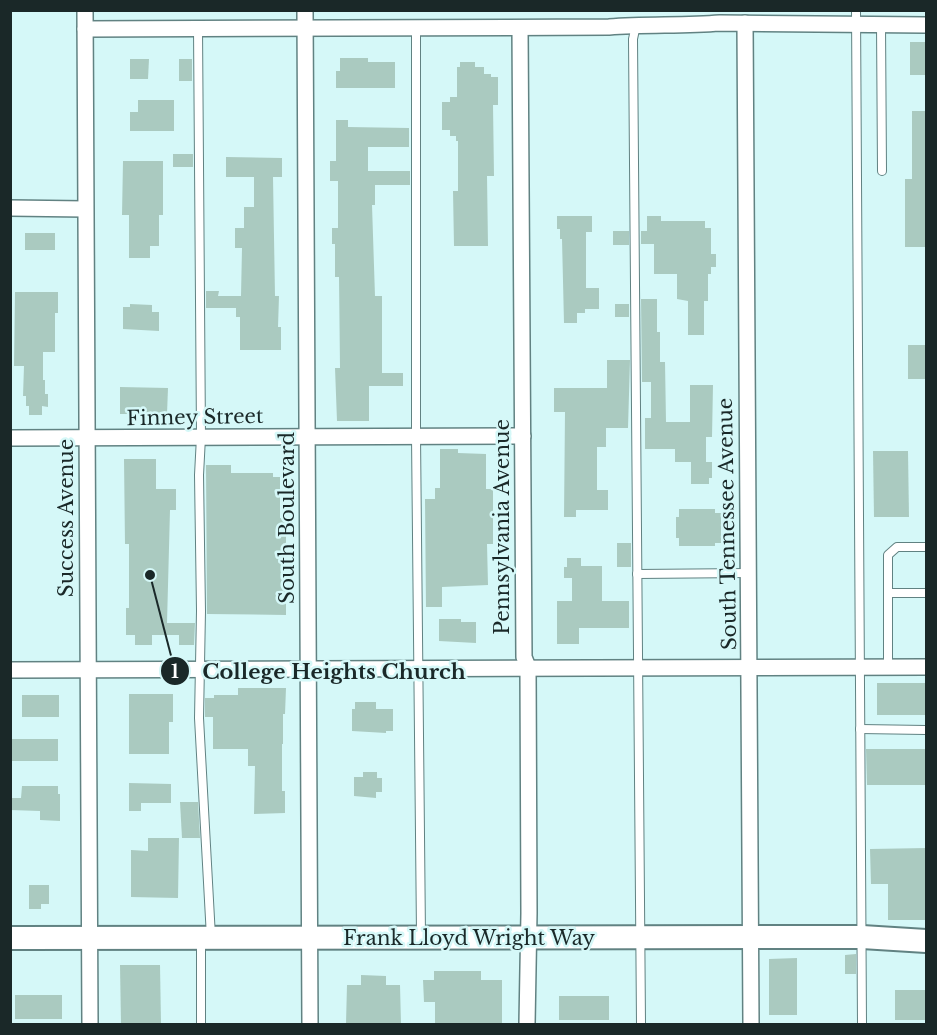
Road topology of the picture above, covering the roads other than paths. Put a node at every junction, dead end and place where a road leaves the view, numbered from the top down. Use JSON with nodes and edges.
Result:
{"nodes":[{"id":1,"x":85,"y":10,"type":"edge"},
{"id":2,"x":305,"y":10,"type":"edge"},
{"id":3,"x":856,"y":17,"type":"edge"},
{"id":4,"x":636,"y":18,"type":"edge"},
{"id":5,"x":745,"y":23,"type":"junction"},
{"id":6,"x":881,"y":24,"type":"junction"},
{"id":7,"x":927,"y":25,"type":"edge"},
{"id":8,"x":416,"y":27,"type":"junction"},
{"id":9,"x":520,"y":27,"type":"junction"},
{"id":10,"x":85,"y":28,"type":"junction"},
{"id":11,"x":198,"y":28,"type":"junction"},
{"id":12,"x":305,"y":28,"type":"junction"},
{"id":13,"x":882,"y":171,"type":"dead end"},
{"id":14,"x":10,"y":208,"type":"edge"},
{"id":15,"x":85,"y":209,"type":"junction"},
{"id":16,"x":416,"y":436,"type":"junction"},
{"id":17,"x":523,"y":436,"type":"junction"},
{"id":18,"x":201,"y":437,"type":"junction"},
{"id":19,"x":307,"y":437,"type":"junction"},
{"id":20,"x":10,"y":438,"type":"edge"},
{"id":21,"x":87,"y":439,"type":"junction"},
{"id":22,"x":927,"y":547,"type":"edge"},
{"id":23,"x":749,"y":573,"type":"junction"},
{"id":24,"x":637,"y":574,"type":"junction"},
{"id":25,"x":888,"y":593,"type":"junction"},
{"id":26,"x":927,"y":593,"type":"edge"},
{"id":27,"x":528,"y":667,"type":"junction"},
{"id":28,"x":750,"y":667,"type":"junction"},
{"id":29,"x":860,"y":667,"type":"junction"},
{"id":30,"x":888,"y":667,"type":"junction"},
{"id":31,"x":927,"y":667,"type":"edge"},
{"id":32,"x":309,"y":668,"type":"junction"},
{"id":33,"x":418,"y":668,"type":"junction"},
{"id":34,"x":638,"y":668,"type":"junction"},
{"id":35,"x":10,"y":670,"type":"edge"},
{"id":36,"x":88,"y":670,"type":"junction"},
{"id":37,"x":200,"y":670,"type":"junction"},
{"id":38,"x":861,"y":729,"type":"junction"},
{"id":39,"x":927,"y":730,"type":"edge"},
{"id":40,"x":527,"y":937,"type":"junction"},
{"id":41,"x":862,"y":937,"type":"junction"},
{"id":42,"x":10,"y":938,"type":"edge"},
{"id":43,"x":206,"y":938,"type":"junction"},
{"id":44,"x":310,"y":938,"type":"junction"},
{"id":45,"x":421,"y":938,"type":"junction"},
{"id":46,"x":640,"y":938,"type":"junction"},
{"id":47,"x":751,"y":938,"type":"junction"},
{"id":48,"x":90,"y":939,"type":"junction"},
{"id":49,"x":927,"y":941,"type":"edge"},
{"id":50,"x":90,"y":1024,"type":"edge"},
{"id":51,"x":201,"y":1024,"type":"edge"},
{"id":52,"x":310,"y":1024,"type":"edge"},
{"id":53,"x":527,"y":1024,"type":"edge"},
{"id":54,"x":641,"y":1024,"type":"edge"},
{"id":55,"x":751,"y":1024,"type":"edge"},
{"id":56,"x":862,"y":1024,"type":"edge"}],
"edges":[{"from":1,"to":10,"type":"street","name":"Success Avenue"},
{"from":2,"to":12,"type":"street","name":"South Boulevard"},
{"from":3,"to":5,"type":"street"},
{"from":3,"to":6,"type":"street"},
{"from":3,"to":29,"type":"lane"},
{"from":4,"to":5,"type":"street"},
{"from":4,"to":9,"type":"street"},
{"from":4,"to":24,"type":"lane"},
{"from":5,"to":23,"type":"street","name":"South Tennessee Avenue"},
{"from":6,"to":7,"type":"street"},
{"from":6,"to":13,"type":"lane"},
{"from":8,"to":9,"type":"street"},
{"from":8,"to":12,"type":"street"},
{"from":8,"to":16,"type":"lane"},
{"from":9,"to":17,"type":"street","name":"Pennsylvania Avenue"},
{"from":10,"to":11,"type":"street"},
{"from":10,"to":15,"type":"street","name":"Success Avenue"},
{"from":11,"to":12,"type":"street"},
{"from":11,"to":18,"type":"lane"},
{"from":12,"to":19,"type":"street","name":"South Boulevard"},
{"from":14,"to":15,"type":"street"},
{"from":15,"to":21,"type":"street","name":"Success Avenue"},
{"from":16,"to":17,"type":"street","name":"Finney Street"},
{"from":16,"to":19,"type":"street","name":"Finney Street"},
{"from":16,"to":33,"type":"lane"},
{"from":17,"to":27,"type":"street","name":"Pennsylvania Avenue"},
{"from":18,"to":19,"type":"street","name":"Finney Street"},
{"from":18,"to":21,"type":"street","name":"Finney Street"},
{"from":18,"to":37,"type":"lane"},
{"from":19,"to":32,"type":"street","name":"South Boulevard"},
{"from":20,"to":21,"type":"street","name":"Finney Street"},
{"from":21,"to":36,"type":"street","name":"Success Avenue"},
{"from":22,"to":25,"type":"lane"},
{"from":23,"to":24,"type":"lane"},
{"from":23,"to":28,"type":"street","name":"South Tennessee Avenue"},
{"from":24,"to":34,"type":"lane"},
{"from":25,"to":26,"type":"lane"},
{"from":25,"to":30,"type":"lane"},
{"from":27,"to":33,"type":"street"},
{"from":27,"to":34,"type":"street"},
{"from":27,"to":40,"type":"street","name":"Pennsylvania Avenue"},
{"from":28,"to":29,"type":"street"},
{"from":28,"to":34,"type":"street"},
{"from":28,"to":47,"type":"street","name":"South Tennessee Avenue"},
{"from":29,"to":30,"type":"street"},
{"from":29,"to":38,"type":"lane"},
{"from":30,"to":31,"type":"street"},
{"from":32,"to":33,"type":"street"},
{"from":32,"to":37,"type":"street"},
{"from":32,"to":44,"type":"street","name":"South Boulevard"},
{"from":33,"to":45,"type":"lane"},
{"from":34,"to":46,"type":"lane"},
{"from":35,"to":36,"type":"street"},
{"from":36,"to":37,"type":"street"},
{"from":36,"to":48,"type":"street","name":"Success Avenue"},
{"from":37,"to":43,"type":"lane"},
{"from":38,"to":39,"type":"lane"},
{"from":38,"to":41,"type":"lane"},
{"from":40,"to":45,"type":"street","name":"Frank Lloyd Wright Way"},
{"from":40,"to":46,"type":"street","name":"Frank Lloyd Wright Way"},
{"from":40,"to":53,"type":"street","name":"Pennsylvania Avenue"},
{"from":41,"to":47,"type":"street","name":"Frank Lloyd Wright Way"},
{"from":41,"to":49,"type":"street","name":"Frank Lloyd Wright Way"},
{"from":41,"to":56,"type":"lane"},
{"from":42,"to":48,"type":"street","name":"Frank Lloyd Wright Way"},
{"from":43,"to":44,"type":"street","name":"Frank Lloyd Wright Way"},
{"from":43,"to":48,"type":"street","name":"Frank Lloyd Wright Way"},
{"from":43,"to":51,"type":"lane"},
{"from":44,"to":45,"type":"street","name":"Frank Lloyd Wright Way"},
{"from":44,"to":52,"type":"street","name":"South Boulevard"},
{"from":46,"to":47,"type":"street","name":"Frank Lloyd Wright Way"},
{"from":46,"to":54,"type":"lane"},
{"from":47,"to":55,"type":"street","name":"South Tennessee Avenue"},
{"from":48,"to":50,"type":"street","name":"Success Avenue"}]}
